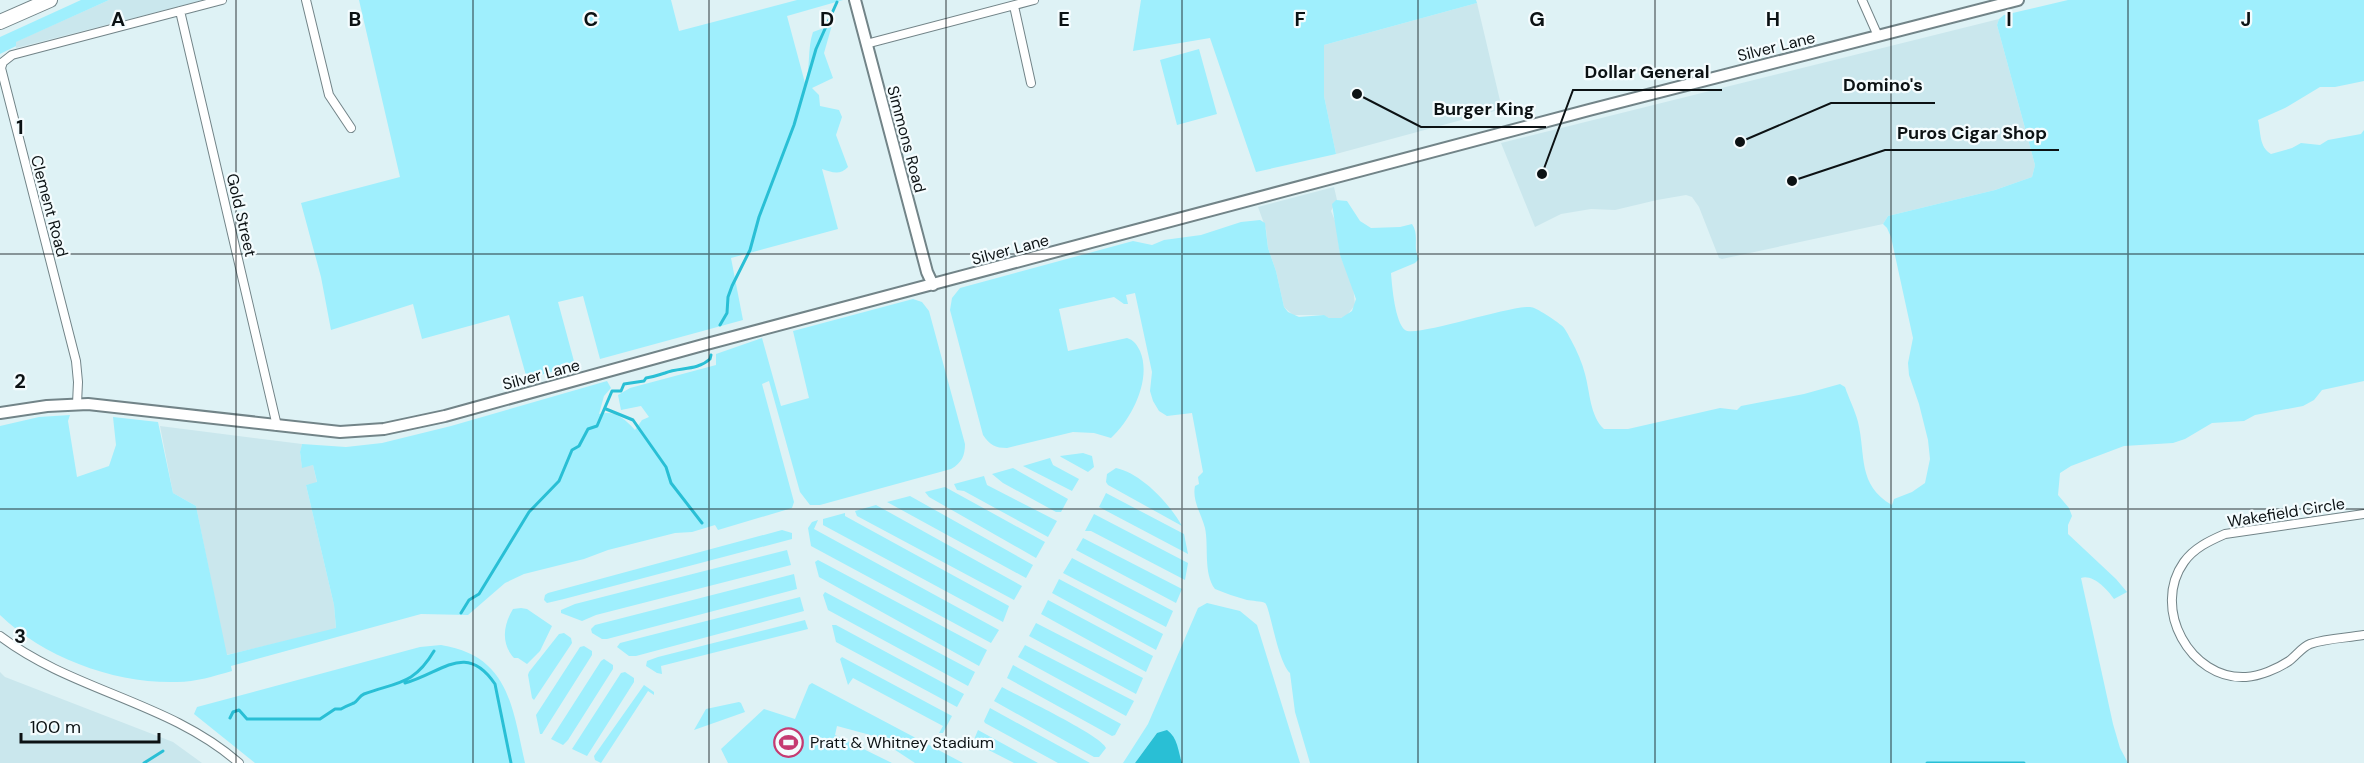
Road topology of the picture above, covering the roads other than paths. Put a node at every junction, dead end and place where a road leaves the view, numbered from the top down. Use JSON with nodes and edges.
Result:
{"nodes":[{"id":1,"x":222,"y":0,"type":"edge"},
{"id":2,"x":306,"y":0,"type":"edge"},
{"id":3,"x":855,"y":0,"type":"edge"},
{"id":4,"x":1034,"y":0,"type":"edge"},
{"id":5,"x":1862,"y":0,"type":"edge"},
{"id":6,"x":2018,"y":0,"type":"edge"},
{"id":7,"x":44,"y":3,"type":"edge"},
{"id":8,"x":1014,"y":6,"type":"junction"},
{"id":9,"x":180,"y":11,"type":"junction"},
{"id":10,"x":0,"y":22,"type":"edge"},
{"id":11,"x":0,"y":29,"type":"edge"},
{"id":12,"x":1878,"y":36,"type":"junction"},
{"id":13,"x":866,"y":44,"type":"junction"},
{"id":14,"x":1031,"y":83,"type":"dead end"},
{"id":15,"x":351,"y":128,"type":"dead end"},
{"id":16,"x":933,"y":285,"type":"junction"},
{"id":17,"x":77,"y":404,"type":"junction"},
{"id":18,"x":0,"y":413,"type":"edge"},
{"id":19,"x":277,"y":426,"type":"junction"},
{"id":20,"x":2364,"y":514,"type":"edge"},
{"id":21,"x":2364,"y":635,"type":"edge"},
{"id":22,"x":0,"y":636,"type":"edge"},
{"id":23,"x":239,"y":763,"type":"edge"}],
"edges":[{"from":1,"to":9,"type":"street","name":"Clement Road"},
{"from":2,"to":15,"type":"street"},
{"from":3,"to":13,"type":"main road","name":"Simmons Road"},
{"from":4,"to":8,"type":"street"},
{"from":5,"to":12,"type":"street"},
{"from":6,"to":12,"type":"main road","name":"Silver Lane"},
{"from":7,"to":10,"type":"highway"},
{"from":7,"to":11,"type":"highway"},
{"from":8,"to":13,"type":"street"},
{"from":8,"to":14,"type":"street"},
{"from":9,"to":17,"type":"street","name":"Clement Road"},
{"from":9,"to":19,"type":"street","name":"Gold Street"},
{"from":12,"to":16,"type":"main road","name":"Silver Lane"},
{"from":13,"to":16,"type":"main road","name":"Simmons Road"},
{"from":16,"to":19,"type":"main road","name":"Silver Lane"},
{"from":17,"to":18,"type":"main road","name":"Silver Lane"},
{"from":17,"to":19,"type":"main road","name":"Silver Lane"},
{"from":20,"to":21,"type":"street","name":"Wakefield Circle"},
{"from":22,"to":23,"type":"street"}]}
